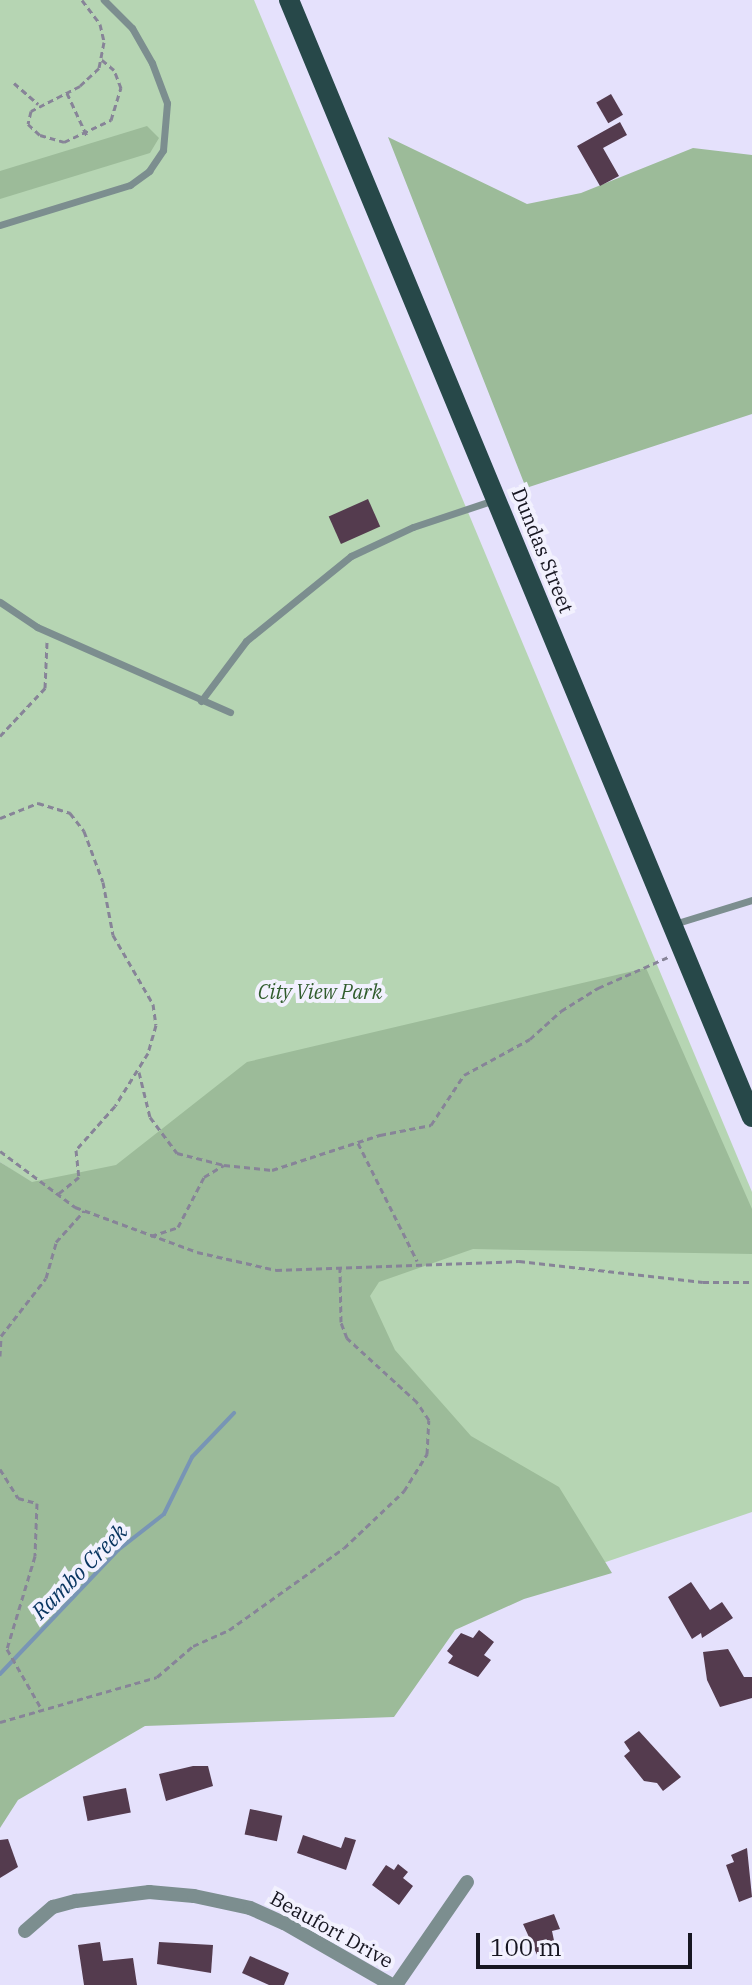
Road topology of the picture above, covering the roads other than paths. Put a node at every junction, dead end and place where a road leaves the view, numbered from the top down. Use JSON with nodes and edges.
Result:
{"nodes":[{"id":1,"x":104,"y":0,"type":"edge"},
{"id":2,"x":289,"y":0,"type":"edge"},
{"id":3,"x":0,"y":225,"type":"edge"},
{"id":4,"x":496,"y":499,"type":"junction"},
{"id":5,"x":0,"y":602,"type":"edge"},
{"id":6,"x":201,"y":701,"type":"junction"},
{"id":7,"x":230,"y":712,"type":"dead end"},
{"id":8,"x":752,"y":900,"type":"edge"},
{"id":9,"x":672,"y":925,"type":"junction"},
{"id":10,"x":752,"y":1117,"type":"edge"},
{"id":11,"x":467,"y":1882,"type":"dead end"},
{"id":12,"x":25,"y":1931,"type":"dead end"},
{"id":13,"x":394,"y":1985,"type":"edge"}],
"edges":[{"from":1,"to":3,"type":"lane"},
{"from":2,"to":4,"type":"main road","name":"Dundas Street"},
{"from":4,"to":6,"type":"lane"},
{"from":4,"to":9,"type":"main road","name":"Dundas Street"},
{"from":5,"to":6,"type":"lane"},
{"from":6,"to":7,"type":"lane"},
{"from":8,"to":9,"type":"lane"},
{"from":9,"to":10,"type":"main road","name":"Dundas Street"},
{"from":11,"to":13,"type":"street"},
{"from":12,"to":13,"type":"street","name":"Beaufort Drive"}]}
